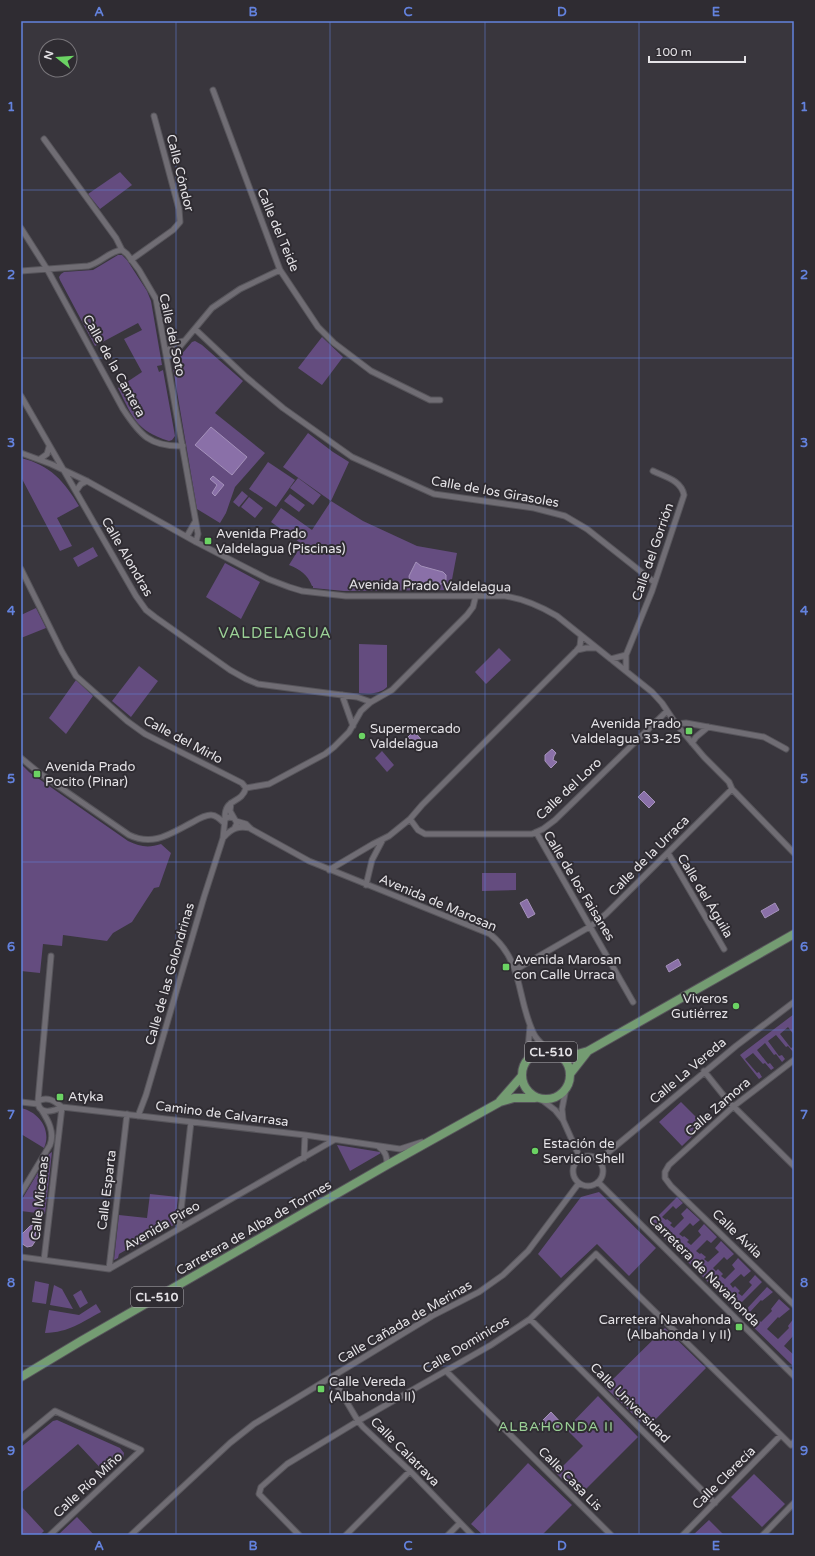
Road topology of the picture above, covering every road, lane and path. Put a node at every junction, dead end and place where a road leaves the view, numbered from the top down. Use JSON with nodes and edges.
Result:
{"nodes":[{"id":1,"x":213,"y":90,"type":"dead end"},
{"id":2,"x":154,"y":116,"type":"dead end"},
{"id":3,"x":44,"y":139,"type":"dead end"},
{"id":4,"x":21,"y":228,"type":"edge"},
{"id":5,"x":122,"y":250,"type":"junction"},
{"id":6,"x":131,"y":260,"type":"junction"},
{"id":7,"x":48,"y":268,"type":"junction"},
{"id":8,"x":280,"y":270,"type":"junction"},
{"id":9,"x":21,"y":271,"type":"edge"},
{"id":10,"x":195,"y":329,"type":"junction"},
{"id":11,"x":163,"y":338,"type":"junction"},
{"id":12,"x":185,"y":341,"type":"junction"},
{"id":13,"x":176,"y":343,"type":"junction"},
{"id":14,"x":166,"y":354,"type":"junction"},
{"id":15,"x":21,"y":396,"type":"edge"},
{"id":16,"x":440,"y":400,"type":"dead end"},
{"id":17,"x":183,"y":446,"type":"junction"},
{"id":18,"x":50,"y":447,"type":"junction"},
{"id":19,"x":21,"y":453,"type":"edge"},
{"id":20,"x":40,"y":459,"type":"junction"},
{"id":21,"x":64,"y":470,"type":"junction"},
{"id":22,"x":653,"y":471,"type":"dead end"},
{"id":23,"x":87,"y":481,"type":"junction"},
{"id":24,"x":76,"y":490,"type":"junction"},
{"id":25,"x":196,"y":521,"type":"junction"},
{"id":26,"x":187,"y":536,"type":"junction"},
{"id":27,"x":196,"y":542,"type":"junction"},
{"id":28,"x":21,"y":569,"type":"edge"},
{"id":29,"x":654,"y":582,"type":"junction"},
{"id":30,"x":476,"y":596,"type":"junction"},
{"id":31,"x":581,"y":637,"type":"junction"},
{"id":32,"x":597,"y":648,"type":"junction"},
{"id":33,"x":577,"y":650,"type":"junction"},
{"id":34,"x":626,"y":655,"type":"junction"},
{"id":35,"x":611,"y":659,"type":"junction"},
{"id":36,"x":626,"y":671,"type":"junction"},
{"id":37,"x":342,"y":695,"type":"junction"},
{"id":38,"x":371,"y":702,"type":"junction"},
{"id":39,"x":667,"y":711,"type":"junction"},
{"id":40,"x":676,"y":724,"type":"junction"},
{"id":41,"x":353,"y":726,"type":"junction"},
{"id":42,"x":708,"y":727,"type":"junction"},
{"id":43,"x":692,"y":743,"type":"junction"},
{"id":44,"x":786,"y":749,"type":"dead end"},
{"id":45,"x":21,"y":758,"type":"edge"},
{"id":46,"x":246,"y":788,"type":"junction"},
{"id":47,"x":732,"y":789,"type":"junction"},
{"id":48,"x":231,"y":803,"type":"junction"},
{"id":49,"x":235,"y":819,"type":"junction"},
{"id":50,"x":410,"y":819,"type":"junction"},
{"id":51,"x":228,"y":825,"type":"junction"},
{"id":52,"x":251,"y":829,"type":"junction"},
{"id":53,"x":536,"y":832,"type":"junction"},
{"id":54,"x":382,"y":841,"type":"junction"},
{"id":55,"x":365,"y":849,"type":"junction"},
{"id":56,"x":668,"y":853,"type":"junction"},
{"id":57,"x":794,"y":853,"type":"edge"},
{"id":58,"x":373,"y":858,"type":"junction"},
{"id":59,"x":329,"y":870,"type":"junction"},
{"id":60,"x":366,"y":885,"type":"junction"},
{"id":61,"x":591,"y":926,"type":"junction"},
{"id":62,"x":794,"y":934,"type":"edge"},
{"id":63,"x":724,"y":949,"type":"dead end"},
{"id":64,"x":51,"y":956,"type":"dead end"},
{"id":65,"x":515,"y":970,"type":"junction"},
{"id":66,"x":633,"y":1002,"type":"dead end"},
{"id":67,"x":794,"y":1002,"type":"edge"},
{"id":68,"x":530,"y":1025,"type":"junction"},
{"id":69,"x":588,"y":1051,"type":"junction"},
{"id":70,"x":554,"y":1053,"type":"junction"},
{"id":71,"x":527,"y":1059,"type":"junction"},
{"id":72,"x":794,"y":1060,"type":"edge"},
{"id":73,"x":704,"y":1071,"type":"junction"},
{"id":74,"x":570,"y":1074,"type":"junction"},
{"id":75,"x":521,"y":1077,"type":"junction"},
{"id":76,"x":566,"y":1088,"type":"junction"},
{"id":77,"x":539,"y":1099,"type":"junction"},
{"id":78,"x":21,"y":1102,"type":"edge"},
{"id":79,"x":500,"y":1102,"type":"junction"},
{"id":80,"x":57,"y":1103,"type":"junction"},
{"id":81,"x":39,"y":1104,"type":"junction"},
{"id":82,"x":734,"y":1106,"type":"junction"},
{"id":83,"x":62,"y":1107,"type":"junction"},
{"id":84,"x":57,"y":1109,"type":"junction"},
{"id":85,"x":127,"y":1114,"type":"junction"},
{"id":86,"x":138,"y":1116,"type":"junction"},
{"id":87,"x":563,"y":1120,"type":"junction"},
{"id":88,"x":191,"y":1122,"type":"junction"},
{"id":89,"x":305,"y":1135,"type":"junction"},
{"id":90,"x":55,"y":1138,"type":"junction"},
{"id":91,"x":433,"y":1139,"type":"junction"},
{"id":92,"x":334,"y":1140,"type":"junction"},
{"id":93,"x":379,"y":1146,"type":"junction"},
{"id":94,"x":304,"y":1158,"type":"junction"},
{"id":95,"x":580,"y":1158,"type":"junction"},
{"id":96,"x":599,"y":1160,"type":"junction"},
{"id":97,"x":387,"y":1165,"type":"junction"},
{"id":98,"x":794,"y":1166,"type":"edge"},
{"id":99,"x":665,"y":1178,"type":"joint"},
{"id":100,"x":598,"y":1182,"type":"junction"},
{"id":101,"x":579,"y":1183,"type":"junction"},
{"id":102,"x":21,"y":1193,"type":"edge"},
{"id":103,"x":179,"y":1228,"type":"junction"},
{"id":104,"x":21,"y":1257,"type":"edge"},
{"id":105,"x":44,"y":1260,"type":"junction"},
{"id":106,"x":109,"y":1269,"type":"junction"},
{"id":107,"x":794,"y":1305,"type":"edge"},
{"id":108,"x":530,"y":1319,"type":"junction"},
{"id":109,"x":446,"y":1371,"type":"junction"},
{"id":110,"x":794,"y":1376,"type":"edge"},
{"id":111,"x":332,"y":1377,"type":"junction"},
{"id":112,"x":21,"y":1378,"type":"edge"},
{"id":113,"x":358,"y":1421,"type":"junction"},
{"id":114,"x":781,"y":1435,"type":"junction"},
{"id":115,"x":21,"y":1439,"type":"edge"},
{"id":116,"x":794,"y":1442,"type":"edge"},
{"id":117,"x":410,"y":1471,"type":"junction"},
{"id":118,"x":714,"y":1503,"type":"junction"},
{"id":119,"x":794,"y":1503,"type":"edge"},
{"id":120,"x":460,"y":1523,"type":"junction"},
{"id":121,"x":50,"y":1535,"type":"edge"},
{"id":122,"x":131,"y":1535,"type":"edge"},
{"id":123,"x":299,"y":1535,"type":"edge"},
{"id":124,"x":346,"y":1535,"type":"edge"},
{"id":125,"x":448,"y":1535,"type":"edge"},
{"id":126,"x":472,"y":1535,"type":"edge"},
{"id":127,"x":611,"y":1535,"type":"edge"},
{"id":128,"x":683,"y":1535,"type":"edge"},
{"id":129,"x":763,"y":1535,"type":"edge"}],
"edges":[{"from":1,"to":8,"type":"street","name":"Calle del Teide"},
{"from":2,"to":6,"type":"street","name":"Calle Cóndor"},
{"from":3,"to":5,"type":"street","name":"Calle del Soto"},
{"from":4,"to":7,"type":"street","name":"Calle de la Cantera"},
{"from":5,"to":6,"type":"street","name":"Calle del Soto"},
{"from":5,"to":7,"type":"street"},
{"from":6,"to":11,"type":"street","name":"Calle del Soto"},
{"from":7,"to":9,"type":"street"},
{"from":7,"to":17,"type":"street","name":"Calle de la Cantera"},
{"from":8,"to":10,"type":"street"},
{"from":8,"to":16,"type":"street","name":"Calle del Teide"},
{"from":10,"to":12,"type":"street"},
{"from":10,"to":29,"type":"street","name":"Calle de los Girasoles"},
{"from":11,"to":13,"type":"street"},
{"from":11,"to":14,"type":"street","name":"Calle del Soto"},
{"from":12,"to":13,"type":"street"},
{"from":12,"to":14,"type":"street"},
{"from":13,"to":14,"type":"street"},
{"from":14,"to":17,"type":"street","name":"Calle del Soto"},
{"from":15,"to":18,"type":"street","name":"Calle Alondras"},
{"from":17,"to":25,"type":"street","name":"Calle del Soto"},
{"from":18,"to":20,"type":"street"},
{"from":18,"to":21,"type":"street","name":"Calle Alondras"},
{"from":19,"to":20,"type":"street","name":"Avenida Prado Valdelagua"},
{"from":20,"to":21,"type":"street","name":"Avenida Prado Valdelagua"},
{"from":21,"to":23,"type":"street","name":"Avenida Prado Valdelagua"},
{"from":21,"to":24,"type":"street","name":"Calle Alondras"},
{"from":22,"to":29,"type":"street","name":"Calle del Gorrión"},
{"from":23,"to":24,"type":"street"},
{"from":23,"to":26,"type":"street","name":"Avenida Prado Valdelagua"},
{"from":24,"to":37,"type":"street","name":"Calle Alondras"},
{"from":25,"to":26,"type":"street"},
{"from":25,"to":27,"type":"street","name":"Calle del Soto"},
{"from":26,"to":27,"type":"street","name":"Avenida Prado Valdelagua"},
{"from":27,"to":30,"type":"street","name":"Avenida Prado Valdelagua"},
{"from":28,"to":46,"type":"street","name":"Calle del Mirlo"},
{"from":29,"to":34,"type":"street","name":"Calle del Gorrión"},
{"from":30,"to":31,"type":"street","name":"Avenida Prado Valdelagua"},
{"from":30,"to":38,"type":"street"},
{"from":31,"to":32,"type":"street","name":"Avenida Prado Valdelagua"},
{"from":31,"to":33,"type":"street"},
{"from":32,"to":33,"type":"street"},
{"from":32,"to":35,"type":"street","name":"Avenida Prado Valdelagua"},
{"from":33,"to":50,"type":"street"},
{"from":34,"to":35,"type":"street"},
{"from":34,"to":36,"type":"street","name":"Calle del Gorrión"},
{"from":35,"to":36,"type":"street","name":"Avenida Prado Valdelagua"},
{"from":36,"to":39,"type":"street","name":"Avenida Prado Valdelagua"},
{"from":37,"to":38,"type":"street","name":"Calle Alondras"},
{"from":37,"to":41,"type":"street"},
{"from":38,"to":41,"type":"street"},
{"from":39,"to":40,"type":"street","name":"Avenida Prado Valdelagua"},
{"from":39,"to":53,"type":"street","name":"Calle del Loro"},
{"from":40,"to":42,"type":"street"},
{"from":40,"to":43,"type":"street","name":"Avenida Prado Valdelagua"},
{"from":41,"to":46,"type":"street"},
{"from":42,"to":43,"type":"street"},
{"from":42,"to":44,"type":"street"},
{"from":43,"to":47,"type":"street","name":"Avenida Prado Valdelagua"},
{"from":45,"to":51,"type":"street"},
{"from":46,"to":48,"type":"street"},
{"from":47,"to":56,"type":"street","name":"Calle de la Urraca"},
{"from":47,"to":57,"type":"street","name":"Avenida Prado Valdelagua"},
{"from":48,"to":49,"type":"street"},
{"from":48,"to":51,"type":"street"},
{"from":49,"to":51,"type":"street"},
{"from":49,"to":51,"type":"street"},
{"from":49,"to":52,"type":"street","name":"Avenida de Marosan"},
{"from":50,"to":53,"type":"street","name":"Calle de los Faisanes"},
{"from":50,"to":54,"type":"street"},
{"from":51,"to":52,"type":"street"},
{"from":51,"to":86,"type":"street","name":"Calle de las Golondrinas"},
{"from":52,"to":59,"type":"street","name":"Avenida de Marosan"},
{"from":53,"to":61,"type":"street","name":"Calle de los Faisanes"},
{"from":54,"to":55,"type":"street"},
{"from":54,"to":58,"type":"street"},
{"from":55,"to":58,"type":"street"},
{"from":55,"to":59,"type":"street"},
{"from":56,"to":61,"type":"street","name":"Calle de la Urraca"},
{"from":56,"to":63,"type":"street","name":"Calle del Águila"},
{"from":58,"to":60,"type":"street"},
{"from":59,"to":60,"type":"street","name":"Avenida de Marosan"},
{"from":60,"to":65,"type":"street","name":"Avenida de Marosan"},
{"from":61,"to":65,"type":"street","name":"Calle de la Urraca"},
{"from":61,"to":66,"type":"street","name":"Calle de los Faisanes"},
{"from":62,"to":69,"type":"main road","number":"CL-510"},
{"from":64,"to":81,"type":"street"},
{"from":65,"to":68,"type":"street","name":"Avenida de Marosan"},
{"from":67,"to":73,"type":"street","name":"Calle La Vereda"},
{"from":68,"to":70,"type":"street","name":"Avenida de Marosan"},
{"from":68,"to":71,"type":"street","name":"Avenida de Marosan"},
{"from":69,"to":70,"type":"main road","number":"CL-510"},
{"from":69,"to":74,"type":"main road","number":"CL-510"},
{"from":70,"to":71,"type":"main road","number":"CL-510"},
{"from":70,"to":74,"type":"main road","number":"CL-510"},
{"from":71,"to":75,"type":"main road","number":"CL-510"},
{"from":72,"to":82,"type":"street","name":"Calle Zamora"},
{"from":73,"to":82,"type":"street"},
{"from":73,"to":96,"type":"street","name":"Calle La Vereda"},
{"from":74,"to":76,"type":"main road","number":"CL-510"},
{"from":75,"to":77,"type":"main road","number":"CL-510"},
{"from":75,"to":79,"type":"main road","name":"Carretera de Alba de Tormes","number":"CL-510"},
{"from":76,"to":77,"type":"main road","number":"CL-510"},
{"from":76,"to":87,"type":"street"},
{"from":77,"to":79,"type":"main road","name":"Carretera de Alba de Tormes","number":"CL-510"},
{"from":77,"to":87,"type":"street"},
{"from":78,"to":81,"type":"street"},
{"from":79,"to":91,"type":"main road","name":"Carretera de Alba de Tormes","number":"CL-510"},
{"from":80,"to":81,"type":"street"},
{"from":80,"to":83,"type":"street"},
{"from":80,"to":84,"type":"street"},
{"from":81,"to":84,"type":"street"},
{"from":81,"to":90,"type":"street"},
{"from":82,"to":98,"type":"street"},
{"from":82,"to":99,"type":"street","name":"Calle Zamora"},
{"from":83,"to":84,"type":"street","name":"Camino de Calvarrasa"},
{"from":83,"to":85,"type":"street","name":"Camino de Calvarrasa"},
{"from":83,"to":90,"type":"street","name":"Calle Micenas"},
{"from":85,"to":86,"type":"street","name":"Camino de Calvarrasa"},
{"from":85,"to":106,"type":"street","name":"Calle Esparta"},
{"from":86,"to":88,"type":"street","name":"Camino de Calvarrasa"},
{"from":87,"to":95,"type":"street"},
{"from":88,"to":89,"type":"street","name":"Camino de Calvarrasa"},
{"from":88,"to":103,"type":"street"},
{"from":89,"to":92,"type":"street","name":"Camino de Calvarrasa"},
{"from":89,"to":94,"type":"street"},
{"from":90,"to":102,"type":"street"},
{"from":90,"to":105,"type":"street","name":"Calle Micenas"},
{"from":91,"to":93,"type":"street","name":"Camino de Calvarrasa"},
{"from":91,"to":97,"type":"main road","name":"Carretera de Alba de Tormes","number":"CL-510"},
{"from":92,"to":93,"type":"street","name":"Camino de Calvarrasa"},
{"from":92,"to":94,"type":"street","name":"Avenida Pireo"},
{"from":93,"to":97,"type":"street"},
{"from":94,"to":103,"type":"street","name":"Avenida Pireo"},
{"from":95,"to":96,"type":"street"},
{"from":95,"to":101,"type":"street"},
{"from":96,"to":100,"type":"street"},
{"from":97,"to":112,"type":"main road","name":"Carretera de Alba de Tormes","number":"CL-510"},
{"from":99,"to":107,"type":"street","name":"Calle Ávila"},
{"from":100,"to":101,"type":"street"},
{"from":100,"to":110,"type":"street","name":"Carretera de Navahonda"},
{"from":101,"to":111,"type":"street","name":"Calle Cañada de Merinas"},
{"from":103,"to":106,"type":"street","name":"Avenida Pireo"},
{"from":104,"to":105,"type":"street"},
{"from":105,"to":106,"type":"street"},
{"from":108,"to":109,"type":"street","name":"Calle Dominicos"},
{"from":108,"to":114,"type":"street","name":"Calle Dominicos"},
{"from":108,"to":118,"type":"street","name":"Calle Universidad"},
{"from":109,"to":113,"type":"street","name":"Calle Dominicos"},
{"from":109,"to":127,"type":"street","name":"Calle Casa Lis"},
{"from":111,"to":113,"type":"street","name":"Calle Calatrava"},
{"from":111,"to":122,"type":"street","name":"Calle Cañada de Merinas"},
{"from":113,"to":117,"type":"street","name":"Calle Calatrava"},
{"from":113,"to":123,"type":"street","name":"Calle Dominicos"},
{"from":114,"to":116,"type":"street"},
{"from":114,"to":118,"type":"street","name":"Calle Clerecía"},
{"from":115,"to":121,"type":"street","name":"Calle Río Miño"},
{"from":117,"to":120,"type":"street","name":"Calle Calatrava"},
{"from":117,"to":124,"type":"street"},
{"from":118,"to":128,"type":"street","name":"Calle Clerecía"},
{"from":119,"to":129,"type":"street"},
{"from":120,"to":125,"type":"street"},
{"from":120,"to":126,"type":"street","name":"Calle Calatrava"}]}
